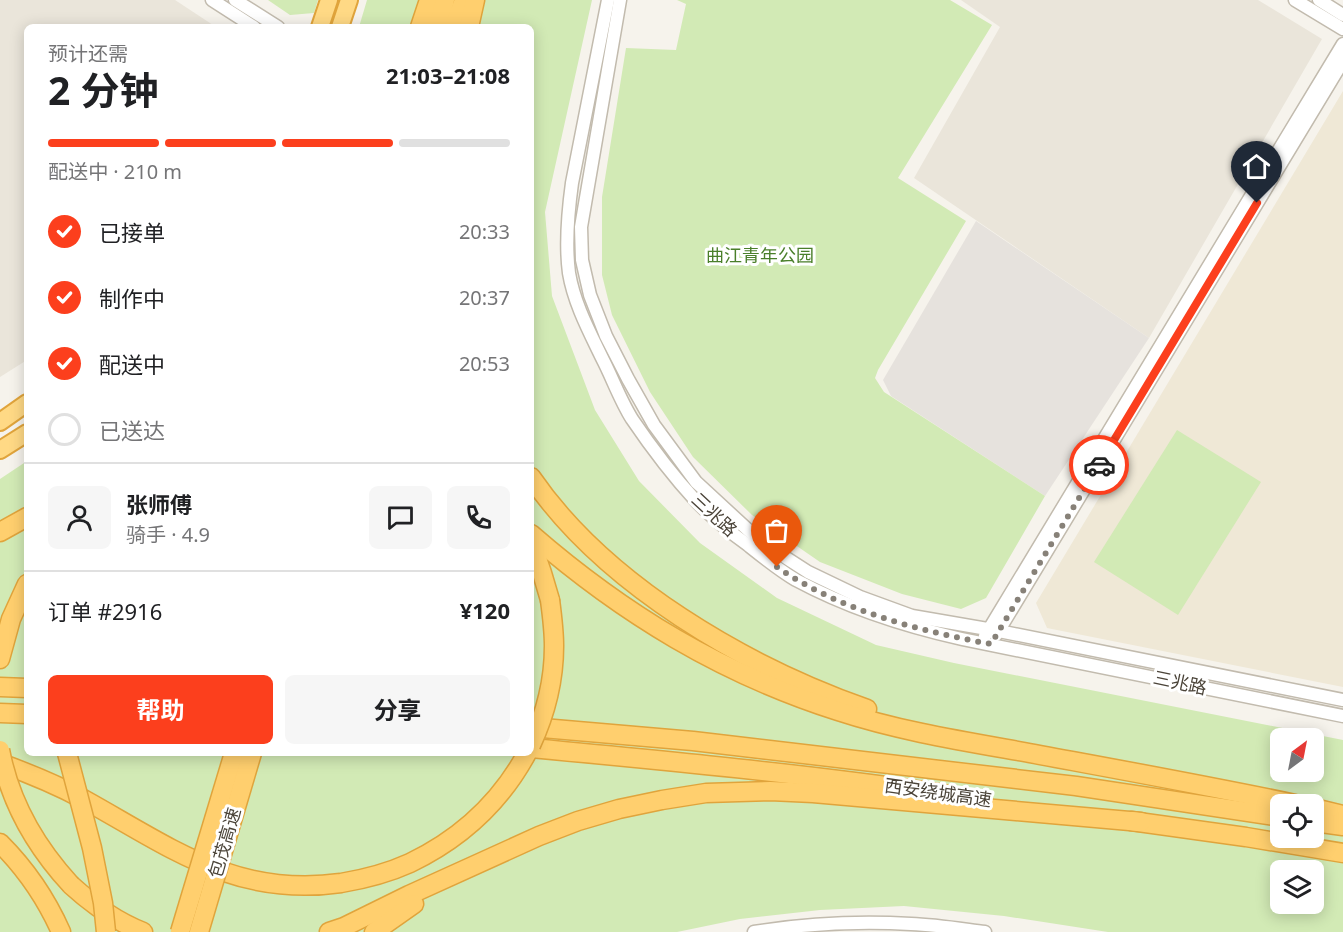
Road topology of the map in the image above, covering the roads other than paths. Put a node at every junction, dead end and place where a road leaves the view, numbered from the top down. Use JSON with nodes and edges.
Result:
{"nodes":[{"id":1,"x":212,"y":0,"type":"edge"},
{"id":2,"x":235,"y":0,"type":"edge"},
{"id":3,"x":328,"y":0,"type":"edge"},
{"id":4,"x":349,"y":0,"type":"edge"},
{"id":5,"x":429,"y":0,"type":"edge"},
{"id":6,"x":445,"y":0,"type":"edge"},
{"id":7,"x":464,"y":0,"type":"edge"},
{"id":8,"x":475,"y":0,"type":"edge"},
{"id":9,"x":608,"y":0,"type":"edge"},
{"id":10,"x":620,"y":0,"type":"edge"},
{"id":11,"x":1295,"y":0,"type":"edge"},
{"id":12,"x":1319,"y":0,"type":"edge"},
{"id":13,"x":1343,"y":15,"type":"edge"},
{"id":14,"x":249,"y":24,"type":"edge"},
{"id":15,"x":273,"y":24,"type":"edge"},
{"id":16,"x":321,"y":24,"type":"edge"},
{"id":17,"x":341,"y":24,"type":"edge"},
{"id":18,"x":421,"y":24,"type":"edge"},
{"id":19,"x":439,"y":24,"type":"edge"},
{"id":20,"x":455,"y":24,"type":"edge"},
{"id":21,"x":470,"y":24,"type":"edge"},
{"id":22,"x":1343,"y":29,"type":"edge"},
{"id":23,"x":1343,"y":44,"type":"edge"},
{"id":24,"x":1343,"y":61,"type":"edge"},
{"id":25,"x":24,"y":405,"type":"edge"},
{"id":26,"x":0,"y":422,"type":"edge"},
{"id":27,"x":24,"y":435,"type":"edge"},
{"id":28,"x":0,"y":450,"type":"edge"},
{"id":29,"x":534,"y":481,"type":"edge"},
{"id":30,"x":24,"y":518,"type":"edge"},
{"id":31,"x":0,"y":532,"type":"edge"},
{"id":32,"x":534,"y":537,"type":"edge"},
{"id":33,"x":534,"y":550,"type":"edge"},
{"id":34,"x":24,"y":591,"type":"edge"},
{"id":35,"x":993,"y":630,"type":"junction"},
{"id":36,"x":986,"y":643,"type":"junction"},
{"id":37,"x":0,"y":658,"type":"edge"},
{"id":38,"x":0,"y":687,"type":"edge"},
{"id":39,"x":24,"y":688,"type":"edge"},
{"id":40,"x":1343,"y":700,"type":"edge"},
{"id":41,"x":0,"y":713,"type":"edge"},
{"id":42,"x":24,"y":714,"type":"edge"},
{"id":43,"x":1343,"y":716,"type":"edge"},
{"id":44,"x":534,"y":727,"type":"edge"},
{"id":45,"x":534,"y":740,"type":"edge"},
{"id":46,"x":534,"y":747,"type":"edge"},
{"id":47,"x":0,"y":750,"type":"edge"},
{"id":48,"x":1013,"y":750,"type":"junction"},
{"id":49,"x":68,"y":756,"type":"edge"},
{"id":50,"x":233,"y":756,"type":"edge"},
{"id":51,"x":251,"y":756,"type":"edge"},
{"id":52,"x":525,"y":756,"type":"edge"},
{"id":53,"x":0,"y":763,"type":"edge"},
{"id":54,"x":1270,"y":799,"type":"edge"},
{"id":55,"x":1324,"y":810,"type":"edge"},
{"id":56,"x":1270,"y":815,"type":"edge"},
{"id":57,"x":1343,"y":815,"type":"edge"},
{"id":58,"x":1141,"y":822,"type":"junction"},
{"id":59,"x":1324,"y":823,"type":"edge"},
{"id":60,"x":1343,"y":826,"type":"edge"},
{"id":61,"x":0,"y":843,"type":"edge"},
{"id":62,"x":1343,"y":852,"type":"edge"},
{"id":63,"x":478,"y":864,"type":"junction"},
{"id":64,"x":861,"y":928,"type":"edge"},
{"id":65,"x":61,"y":932,"type":"edge"},
{"id":66,"x":106,"y":932,"type":"edge"},
{"id":67,"x":143,"y":932,"type":"edge"},
{"id":68,"x":180,"y":932,"type":"edge"},
{"id":69,"x":199,"y":932,"type":"edge"},
{"id":70,"x":329,"y":932,"type":"edge"},
{"id":71,"x":374,"y":932,"type":"edge"},
{"id":72,"x":754,"y":932,"type":"edge"},
{"id":73,"x":985,"y":932,"type":"edge"}],
"edges":[{"from":1,"to":14,"type":"street"},
{"from":2,"to":15,"type":"street"},
{"from":3,"to":16,"type":"highway"},
{"from":4,"to":17,"type":"highway"},
{"from":5,"to":18,"type":"highway"},
{"from":6,"to":19,"type":"highway"},
{"from":7,"to":20,"type":"highway"},
{"from":8,"to":21,"type":"highway"},
{"from":9,"to":36,"type":"street","name":"三兆路"},
{"from":10,"to":35,"type":"street","name":"三兆路"},
{"from":11,"to":22,"type":"street"},
{"from":12,"to":13,"type":"street"},
{"from":23,"to":35,"type":"street"},
{"from":24,"to":35,"type":"street"},
{"from":25,"to":26,"type":"highway"},
{"from":27,"to":28,"type":"highway"},
{"from":29,"to":48,"type":"highway"},
{"from":30,"to":31,"type":"highway"},
{"from":32,"to":48,"type":"highway"},
{"from":33,"to":45,"type":"highway","bridge":true},
{"from":34,"to":37,"type":"highway"},
{"from":35,"to":36,"type":"street"},
{"from":35,"to":40,"type":"street","name":"三兆路"},
{"from":36,"to":43,"type":"street","name":"三兆路"},
{"from":38,"to":39,"type":"highway"},
{"from":41,"to":42,"type":"highway"},
{"from":44,"to":56,"type":"highway","name":"西安绕城高速"},
{"from":46,"to":58,"type":"highway","name":"西安绕城高速"},
{"from":47,"to":67,"type":"highway","bridge":true},
{"from":48,"to":54,"type":"highway"},
{"from":49,"to":66,"type":"highway","bridge":true},
{"from":50,"to":68,"type":"highway","bridge":true},
{"from":51,"to":69,"type":"highway","name":"包茂高速","bridge":true},
{"from":52,"to":53,"type":"highway"},
{"from":55,"to":57,"type":"highway"},
{"from":58,"to":62,"type":"highway","name":"西安绕城高速"},
{"from":58,"to":63,"type":"highway"},
{"from":59,"to":60,"type":"highway"},
{"from":61,"to":65,"type":"highway"},
{"from":63,"to":70,"type":"highway"},
{"from":63,"to":71,"type":"highway"},
{"from":64,"to":72,"type":"street"},
{"from":64,"to":73,"type":"street"}]}
